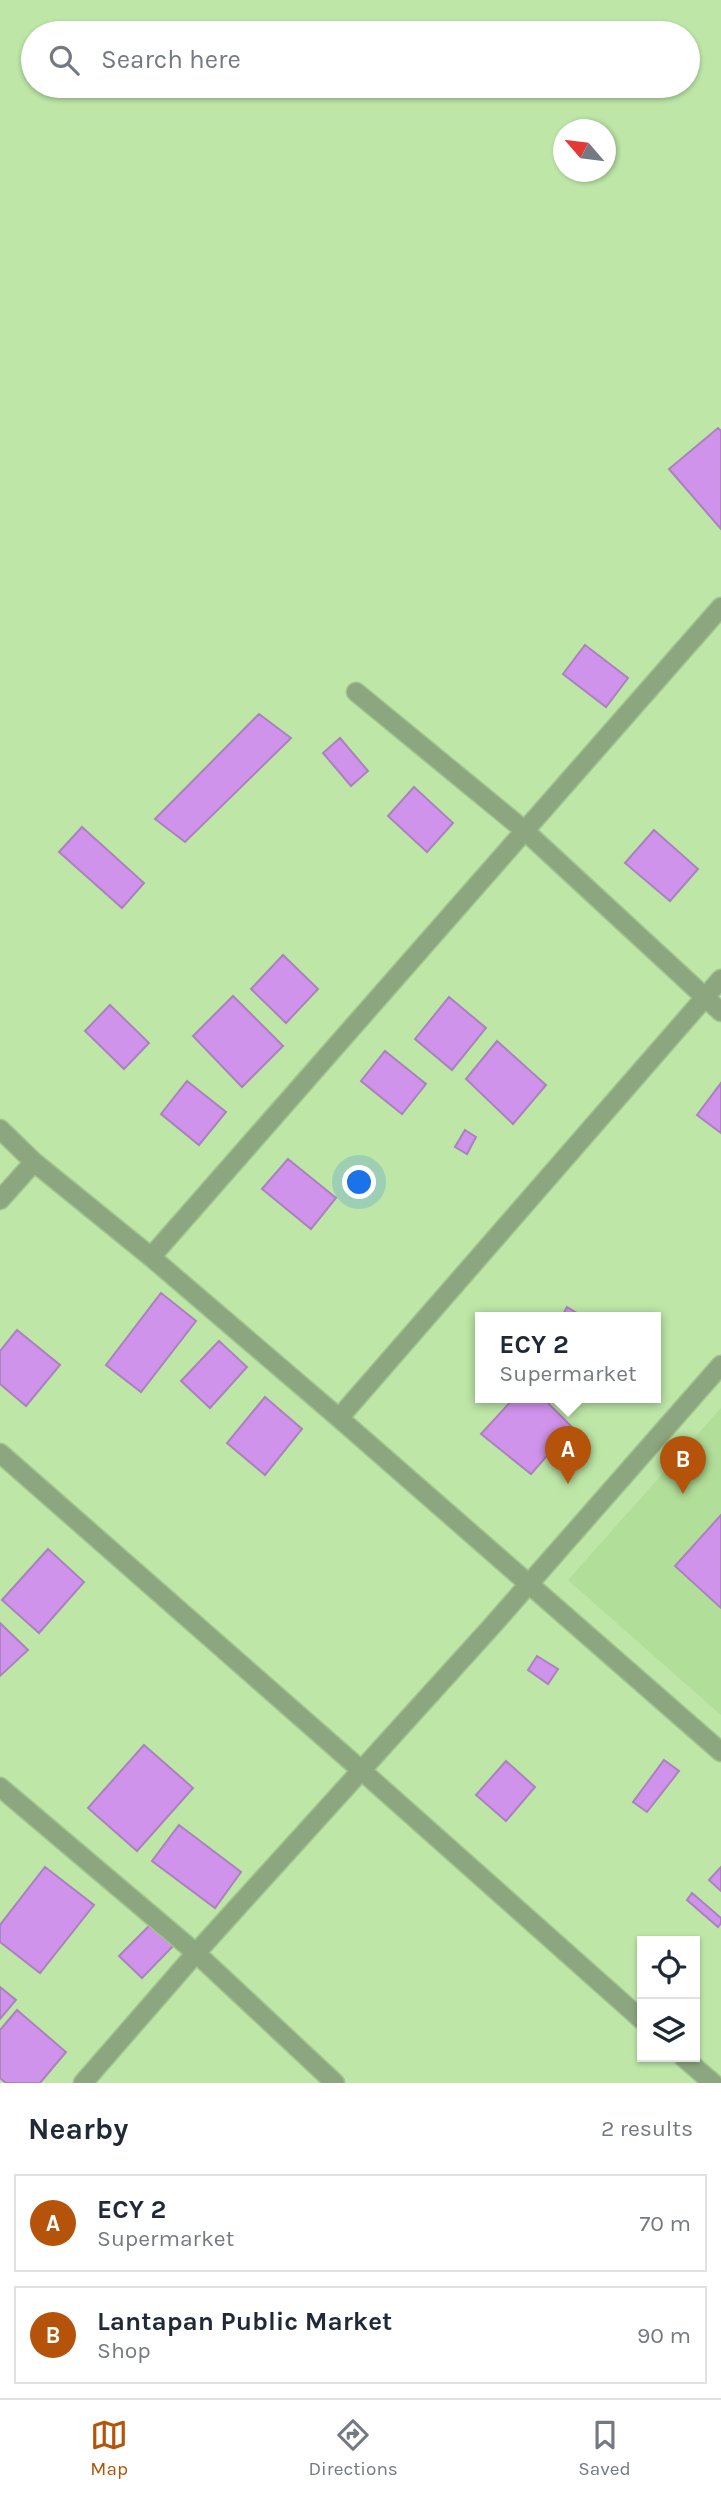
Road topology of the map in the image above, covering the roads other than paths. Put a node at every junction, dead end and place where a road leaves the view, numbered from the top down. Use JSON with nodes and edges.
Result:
{"nodes":[{"id":1,"x":721,"y":607,"type":"edge"},
{"id":2,"x":356,"y":692,"type":"dead end"},
{"id":3,"x":524,"y":830,"type":"junction"},
{"id":4,"x":721,"y":979,"type":"edge"},
{"id":5,"x":704,"y":997,"type":"junction"},
{"id":6,"x":721,"y":1012,"type":"edge"},
{"id":7,"x":0,"y":1129,"type":"edge"},
{"id":8,"x":34,"y":1162,"type":"junction"},
{"id":9,"x":0,"y":1200,"type":"edge"},
{"id":10,"x":151,"y":1257,"type":"junction"},
{"id":11,"x":721,"y":1364,"type":"edge"},
{"id":12,"x":339,"y":1418,"type":"junction"},
{"id":13,"x":0,"y":1453,"type":"edge"},
{"id":14,"x":529,"y":1583,"type":"junction"},
{"id":15,"x":721,"y":1752,"type":"edge"},
{"id":16,"x":361,"y":1770,"type":"junction"},
{"id":17,"x":0,"y":1787,"type":"edge"},
{"id":18,"x":196,"y":1953,"type":"junction"},
{"id":19,"x":637,"y":2016,"type":"edge"},
{"id":20,"x":689,"y":2062,"type":"edge"},
{"id":21,"x":83,"y":2083,"type":"edge"},
{"id":22,"x":335,"y":2083,"type":"edge"},
{"id":23,"x":712,"y":2083,"type":"edge"}],
"edges":[{"from":1,"to":3,"type":"street"},
{"from":2,"to":3,"type":"street"},
{"from":3,"to":5,"type":"street"},
{"from":3,"to":10,"type":"street"},
{"from":4,"to":5,"type":"street"},
{"from":5,"to":6,"type":"street"},
{"from":5,"to":12,"type":"street"},
{"from":7,"to":8,"type":"street"},
{"from":8,"to":9,"type":"street"},
{"from":8,"to":10,"type":"street"},
{"from":10,"to":12,"type":"street"},
{"from":11,"to":14,"type":"street"},
{"from":12,"to":14,"type":"street"},
{"from":13,"to":16,"type":"street"},
{"from":14,"to":15,"type":"street"},
{"from":14,"to":16,"type":"street"},
{"from":16,"to":18,"type":"street"},
{"from":16,"to":19,"type":"street"},
{"from":17,"to":18,"type":"street"},
{"from":18,"to":21,"type":"street"},
{"from":18,"to":22,"type":"street"},
{"from":20,"to":23,"type":"street"}]}
